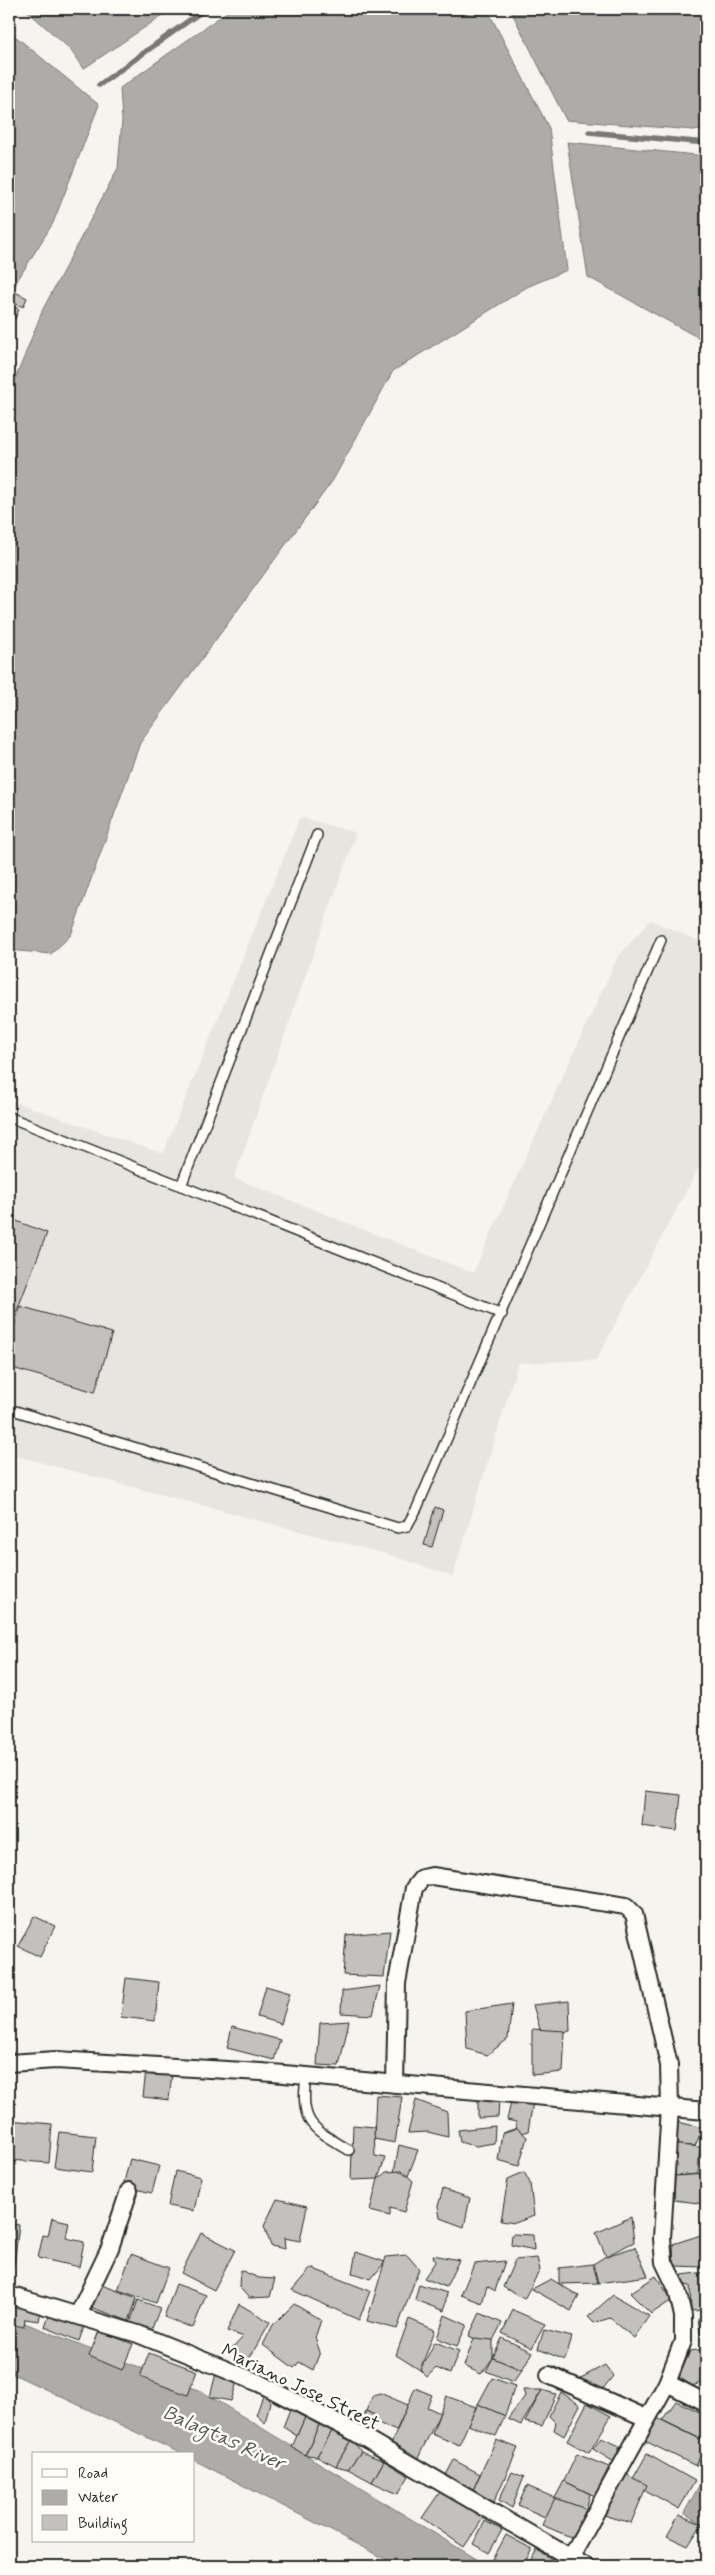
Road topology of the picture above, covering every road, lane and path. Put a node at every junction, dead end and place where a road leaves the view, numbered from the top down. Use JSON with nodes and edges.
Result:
{"nodes":[{"id":1,"x":317,"y":835,"type":"dead end"},
{"id":2,"x":661,"y":940,"type":"dead end"},
{"id":3,"x":9,"y":1118,"type":"edge"},
{"id":4,"x":181,"y":1186,"type":"junction"},
{"id":5,"x":502,"y":1314,"type":"junction"},
{"id":6,"x":9,"y":1409,"type":"edge"},
{"id":7,"x":9,"y":2063,"type":"edge"},
{"id":8,"x":306,"y":2077,"type":"junction"},
{"id":9,"x":395,"y":2084,"type":"junction"},
{"id":10,"x":670,"y":2108,"type":"junction"},
{"id":11,"x":706,"y":2111,"type":"edge"},
{"id":12,"x":349,"y":2150,"type":"dead end"},
{"id":13,"x":129,"y":2191,"type":"dead end"},
{"id":14,"x":9,"y":2295,"type":"edge"},
{"id":15,"x":78,"y":2315,"type":"junction"},
{"id":16,"x":549,"y":2375,"type":"dead end"},
{"id":17,"x":666,"y":2384,"type":"junction"},
{"id":18,"x":706,"y":2403,"type":"edge"},
{"id":19,"x":646,"y":2418,"type":"junction"},
{"id":20,"x":578,"y":2562,"type":"edge"}],
"edges":[{"from":1,"to":4,"type":"lane"},
{"from":2,"to":5,"type":"lane"},
{"from":3,"to":4,"type":"lane"},
{"from":4,"to":5,"type":"lane"},
{"from":5,"to":6,"type":"lane"},
{"from":7,"to":8,"type":"street"},
{"from":8,"to":9,"type":"street"},
{"from":8,"to":12,"type":"lane"},
{"from":9,"to":10,"type":"street"},
{"from":9,"to":10,"type":"street"},
{"from":10,"to":11,"type":"street"},
{"from":10,"to":17,"type":"street"},
{"from":13,"to":15,"type":"street"},
{"from":14,"to":15,"type":"street","name":"Mariano Jose Street"},
{"from":15,"to":20,"type":"street","name":"Mariano Jose Street"},
{"from":16,"to":19,"type":"street"},
{"from":17,"to":18,"type":"street"},
{"from":17,"to":19,"type":"street"},
{"from":19,"to":20,"type":"street"}]}
